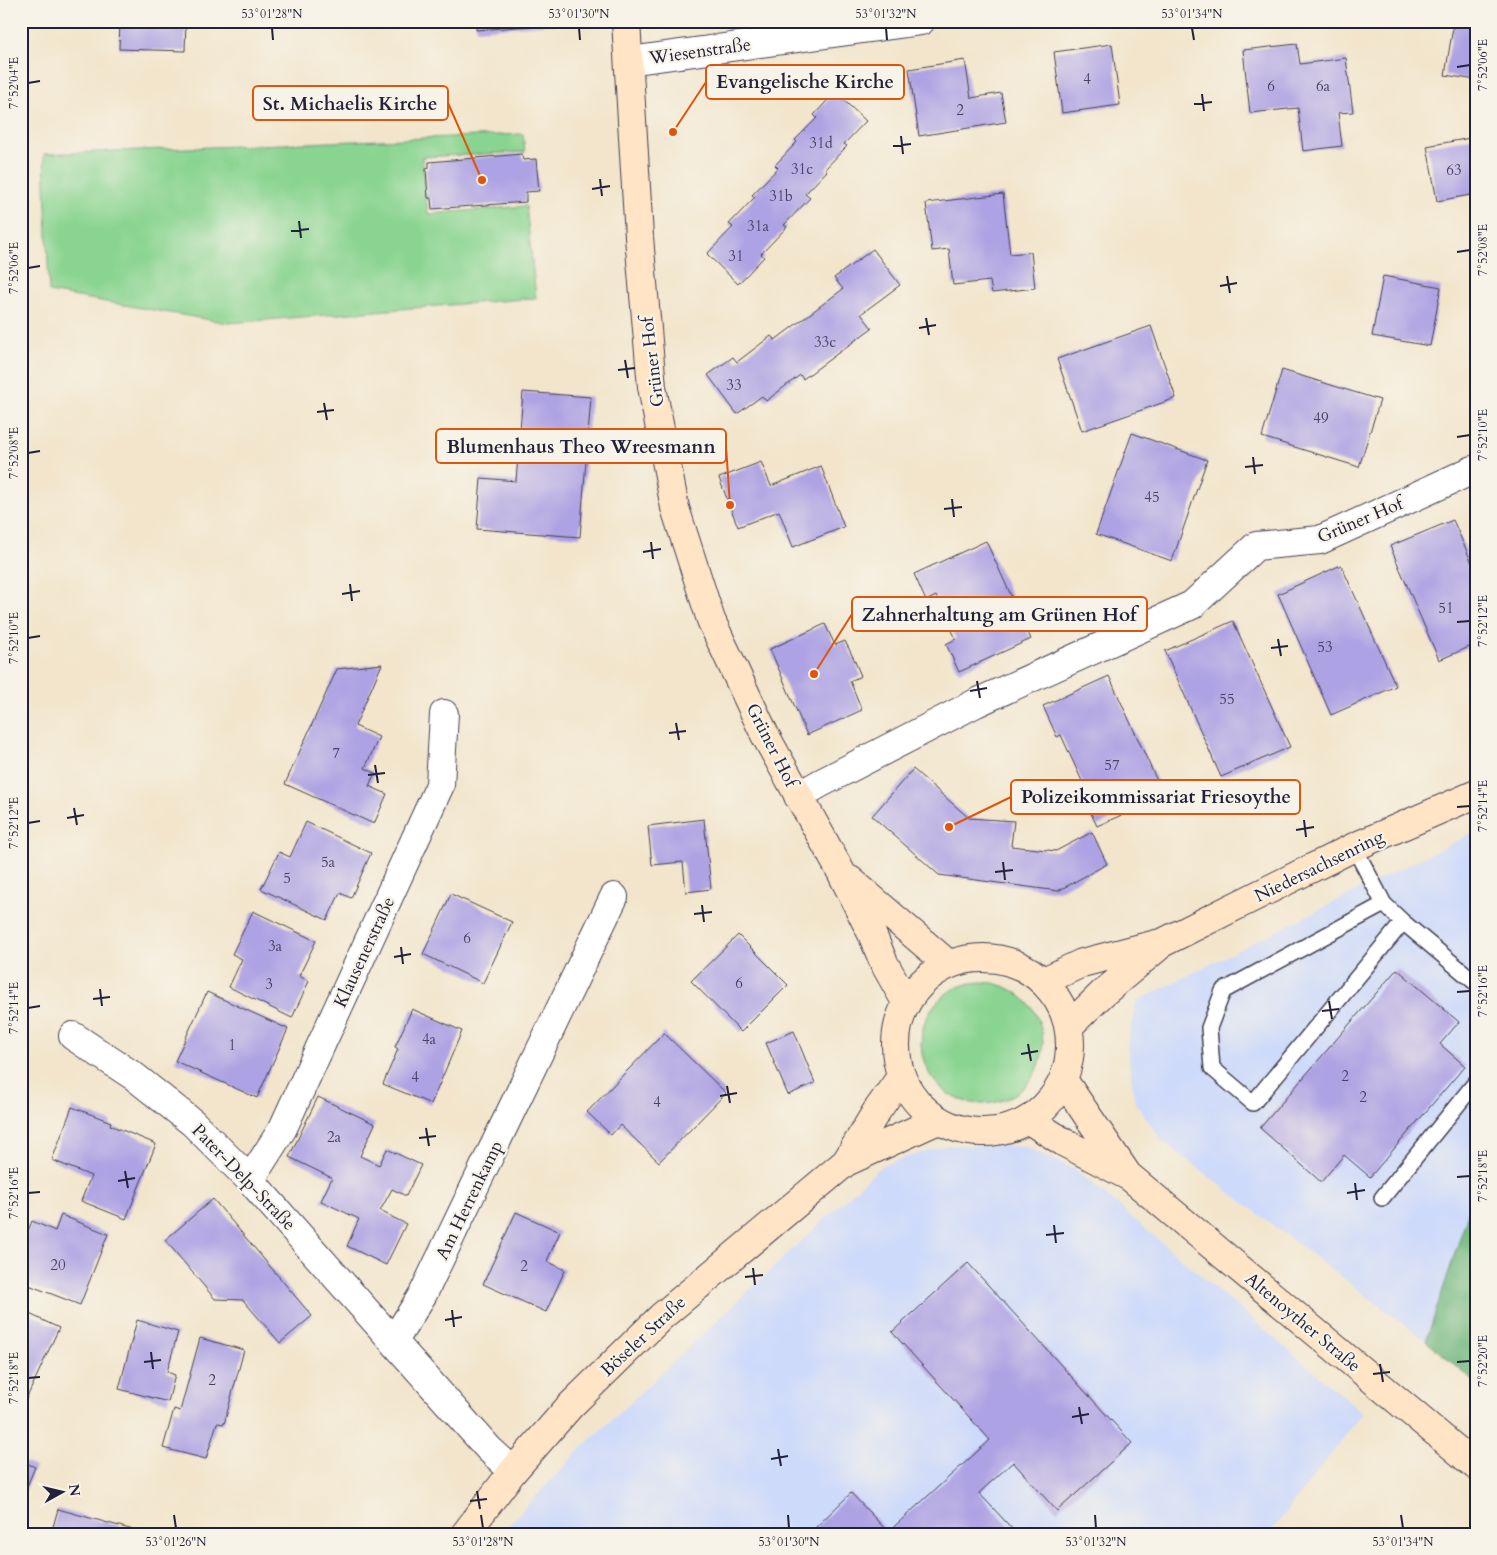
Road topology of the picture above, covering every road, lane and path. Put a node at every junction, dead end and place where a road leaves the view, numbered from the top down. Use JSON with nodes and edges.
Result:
{"nodes":[{"id":1,"x":626,"y":21,"type":"edge"},
{"id":2,"x":920,"y":21,"type":"edge"},
{"id":3,"x":629,"y":60,"type":"junction"},
{"id":4,"x":1473,"y":470,"type":"dead end"},
{"id":5,"x":444,"y":714,"type":"dead end"},
{"id":6,"x":1476,"y":794,"type":"edge"},
{"id":7,"x":798,"y":796,"type":"junction"},
{"id":8,"x":1354,"y":847,"type":"junction"},
{"id":9,"x":841,"y":872,"type":"junction"},
{"id":10,"x":614,"y":897,"type":"dead end"},
{"id":11,"x":1384,"y":904,"type":"junction"},
{"id":12,"x":1403,"y":922,"type":"junction"},
{"id":13,"x":1164,"y":942,"type":"junction"},
{"id":14,"x":948,"y":964,"type":"junction"},
{"id":15,"x":1044,"y":981,"type":"junction"},
{"id":16,"x":1476,"y":983,"type":"edge"},
{"id":17,"x":906,"y":1002,"type":"junction"},
{"id":18,"x":1069,"y":1026,"type":"junction"},
{"id":19,"x":73,"y":1036,"type":"dead end"},
{"id":20,"x":901,"y":1077,"type":"junction"},
{"id":21,"x":1064,"y":1081,"type":"junction"},
{"id":22,"x":1476,"y":1082,"type":"edge"},
{"id":23,"x":938,"y":1120,"type":"junction"},
{"id":24,"x":1029,"y":1120,"type":"junction"},
{"id":25,"x":846,"y":1162,"type":"junction"},
{"id":26,"x":1130,"y":1177,"type":"junction"},
{"id":27,"x":250,"y":1180,"type":"junction"},
{"id":28,"x":1382,"y":1198,"type":"dead end"},
{"id":29,"x":394,"y":1340,"type":"junction"},
{"id":30,"x":1476,"y":1466,"type":"edge"},
{"id":31,"x":513,"y":1471,"type":"junction"},
{"id":32,"x":465,"y":1534,"type":"edge"}],
"edges":[{"from":1,"to":3,"type":"main road","name":"Grüner Hof"},
{"from":2,"to":3,"type":"street","name":"Wiesenstraße"},
{"from":3,"to":7,"type":"main road","name":"Grüner Hof"},
{"from":4,"to":7,"type":"street","name":"Grüner Hof"},
{"from":5,"to":27,"type":"street","name":"Klausenerstraße"},
{"from":6,"to":8,"type":"main road","name":"Niedersachsenring"},
{"from":7,"to":9,"type":"main road","name":"Grüner Hof"},
{"from":8,"to":11,"type":"lane"},
{"from":8,"to":13,"type":"main road","name":"Niedersachsenring"},
{"from":9,"to":14,"type":"main road","name":"Grüner Hof"},
{"from":9,"to":17,"type":"main road","name":"Grüner Hof"},
{"from":10,"to":29,"type":"street","name":"Am Herrenkamp"},
{"from":11,"to":12,"type":"lane"},
{"from":11,"to":12,"type":"lane"},
{"from":12,"to":16,"type":"lane"},
{"from":13,"to":15,"type":"main road","name":"Niedersachsenring"},
{"from":13,"to":18,"type":"main road","name":"Niedersachsenring"},
{"from":14,"to":15,"type":"main road"},
{"from":14,"to":17,"type":"main road"},
{"from":15,"to":18,"type":"main road"},
{"from":17,"to":20,"type":"main road"},
{"from":18,"to":21,"type":"main road"},
{"from":19,"to":27,"type":"street","name":"Pater-Delp-Straße"},
{"from":20,"to":23,"type":"main road"},
{"from":20,"to":25,"type":"main road","name":"Böseler Straße"},
{"from":21,"to":24,"type":"main road"},
{"from":21,"to":26,"type":"main road","name":"Altenoyther Straße"},
{"from":22,"to":28,"type":"lane"},
{"from":23,"to":24,"type":"main road"},
{"from":23,"to":25,"type":"main road","name":"Böseler Straße"},
{"from":24,"to":26,"type":"main road","name":"Altenoyther Straße"},
{"from":25,"to":31,"type":"main road","name":"Böseler Straße"},
{"from":26,"to":30,"type":"main road","name":"Altenoyther Straße"},
{"from":27,"to":29,"type":"street","name":"Pater-Delp-Straße"},
{"from":29,"to":31,"type":"street"},
{"from":31,"to":32,"type":"main road","name":"Böseler Straße"}]}
